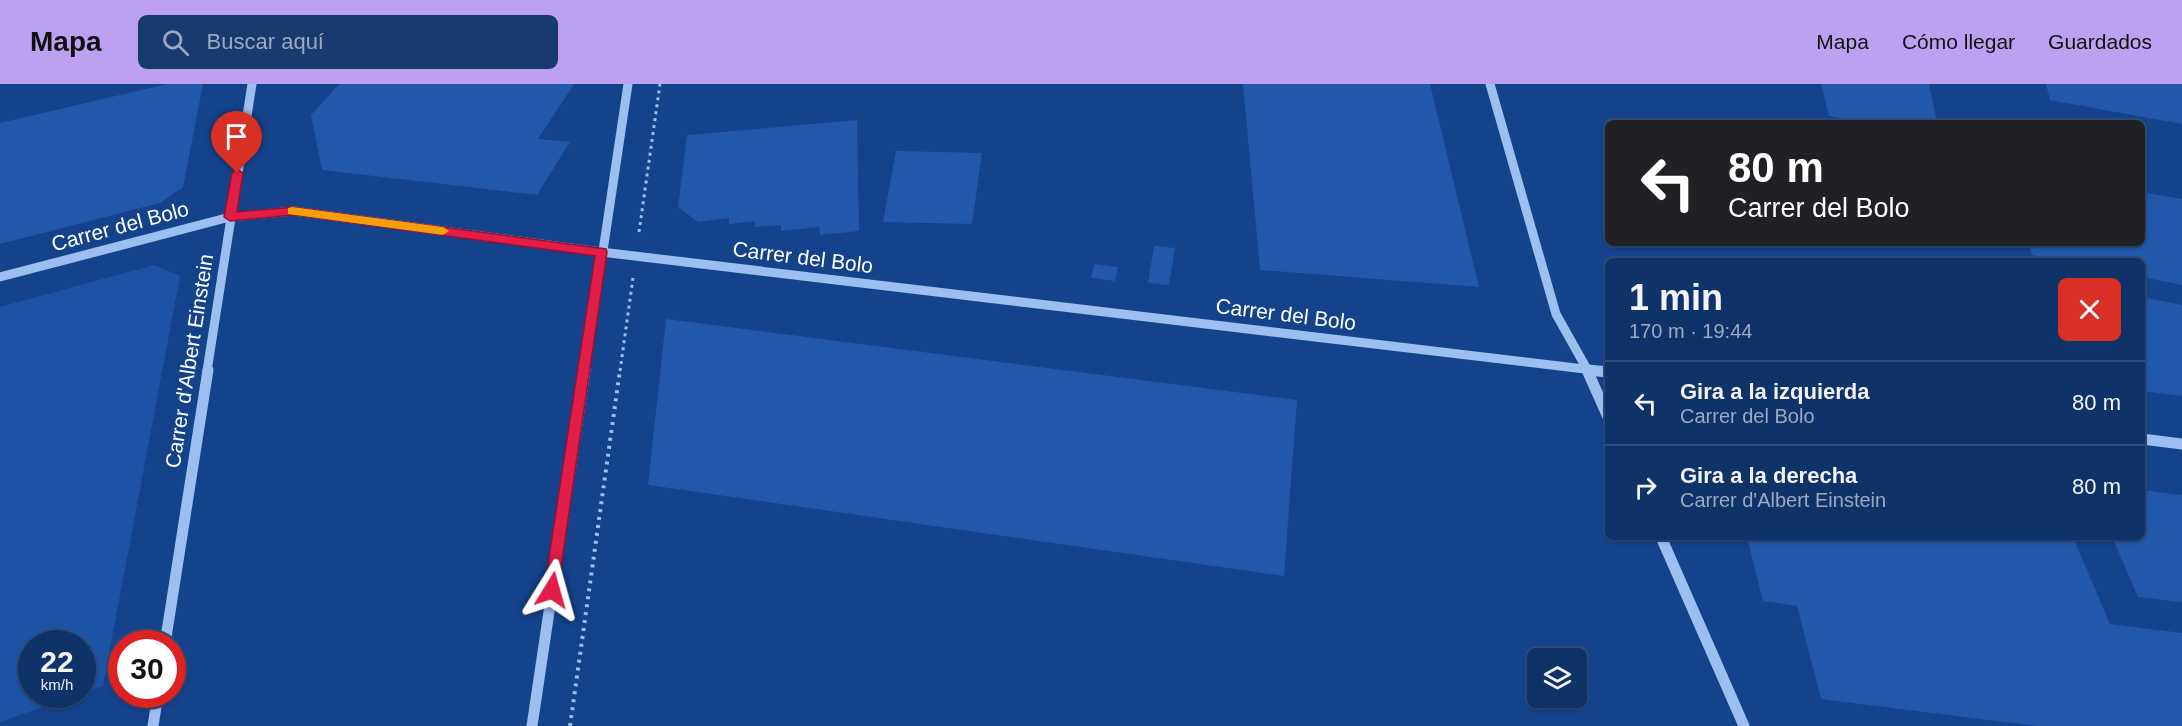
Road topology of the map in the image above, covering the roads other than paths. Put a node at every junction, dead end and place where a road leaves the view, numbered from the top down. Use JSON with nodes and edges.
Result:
{"nodes":[{"id":1,"x":252,"y":84,"type":"edge"},
{"id":2,"x":628,"y":84,"type":"edge"},
{"id":3,"x":1490,"y":84,"type":"edge"},
{"id":4,"x":230,"y":217,"type":"junction"},
{"id":5,"x":601,"y":252,"type":"junction"},
{"id":6,"x":0,"y":277,"type":"edge"},
{"id":7,"x":1587,"y":369,"type":"junction"},
{"id":8,"x":1605,"y":372,"type":"edge"},
{"id":9,"x":1605,"y":410,"type":"edge"},
{"id":10,"x":2145,"y":439,"type":"edge"},
{"id":11,"x":2182,"y":444,"type":"edge"},
{"id":12,"x":1662,"y":540,"type":"edge"},
{"id":13,"x":167,"y":630,"type":"edge"},
{"id":14,"x":156,"y":708,"type":"edge"},
{"id":15,"x":153,"y":726,"type":"edge"},
{"id":16,"x":532,"y":726,"type":"edge"},
{"id":17,"x":1744,"y":726,"type":"edge"}],
"edges":[{"from":1,"to":4,"type":"street","name":"Carrer d'Albert Einstein"},
{"from":2,"to":5,"type":"street"},
{"from":3,"to":7,"type":"street"},
{"from":4,"to":5,"type":"street","name":"Carrer del Bolo"},
{"from":4,"to":6,"type":"street","name":"Carrer del Bolo"},
{"from":4,"to":13,"type":"street","name":"Carrer d'Albert Einstein"},
{"from":5,"to":7,"type":"street","name":"Carrer del Bolo"},
{"from":5,"to":16,"type":"street"},
{"from":7,"to":8,"type":"street","name":"Carrer del Bolo"},
{"from":7,"to":9,"type":"street"},
{"from":10,"to":11,"type":"street"},
{"from":12,"to":17,"type":"street"},
{"from":14,"to":15,"type":"street"}]}
